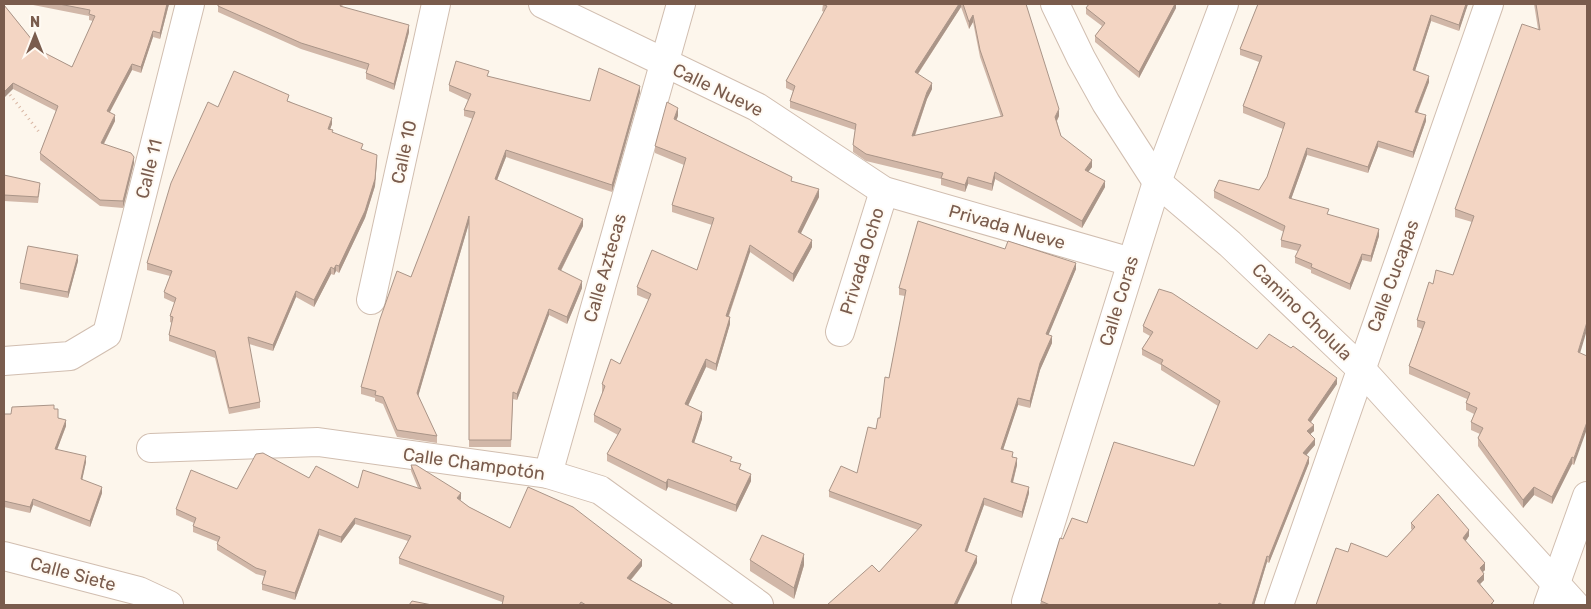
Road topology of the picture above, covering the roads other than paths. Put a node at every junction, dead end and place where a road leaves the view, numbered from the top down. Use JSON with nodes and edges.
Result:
{"nodes":[{"id":1,"x":190,"y":4,"type":"edge"},
{"id":2,"x":436,"y":4,"type":"edge"},
{"id":3,"x":543,"y":4,"type":"edge"},
{"id":4,"x":681,"y":4,"type":"edge"},
{"id":5,"x":1055,"y":4,"type":"edge"},
{"id":6,"x":1224,"y":4,"type":"edge"},
{"id":7,"x":1490,"y":4,"type":"edge"},
{"id":8,"x":663,"y":63,"type":"junction"},
{"id":9,"x":1157,"y":182,"type":"junction"},
{"id":10,"x":884,"y":191,"type":"junction"},
{"id":11,"x":1131,"y":262,"type":"junction"},
{"id":12,"x":371,"y":300,"type":"dead end"},
{"id":13,"x":840,"y":332,"type":"dead end"},
{"id":14,"x":4,"y":360,"type":"edge"},
{"id":15,"x":1360,"y":368,"type":"junction"},
{"id":16,"x":151,"y":448,"type":"dead end"},
{"id":17,"x":548,"y":474,"type":"junction"},
{"id":18,"x":1587,"y":496,"type":"edge"},
{"id":19,"x":4,"y":556,"type":"edge"},
{"id":20,"x":1552,"y":594,"type":"edge"},
{"id":21,"x":1026,"y":602,"type":"dead end"},
{"id":22,"x":169,"y":605,"type":"edge"},
{"id":23,"x":759,"y":605,"type":"edge"},
{"id":24,"x":1279,"y":605,"type":"edge"},
{"id":25,"x":1575,"y":605,"type":"edge"}],
"edges":[{"from":1,"to":14,"type":"street","name":"Calle 11"},
{"from":2,"to":12,"type":"street","name":"Calle 10"},
{"from":3,"to":8,"type":"street","name":"Calle Nueve"},
{"from":4,"to":8,"type":"street","name":"Calle Aztecas"},
{"from":5,"to":9,"type":"street","name":"Camino Cholula"},
{"from":6,"to":9,"type":"street","name":"Calle Coras"},
{"from":7,"to":15,"type":"street","name":"Calle Cucapas"},
{"from":8,"to":10,"type":"street","name":"Calle Nueve"},
{"from":8,"to":17,"type":"street","name":"Calle Aztecas"},
{"from":9,"to":11,"type":"street","name":"Calle Coras"},
{"from":9,"to":15,"type":"street","name":"Camino Cholula"},
{"from":10,"to":11,"type":"street","name":"Privada Nueve"},
{"from":10,"to":13,"type":"street","name":"Privada Ocho"},
{"from":11,"to":21,"type":"street","name":"Calle Coras"},
{"from":15,"to":20,"type":"street","name":"Camino Cholula"},
{"from":15,"to":24,"type":"street","name":"Calle Cucapas"},
{"from":16,"to":17,"type":"street","name":"Calle Champotón"},
{"from":17,"to":23,"type":"street","name":"Calle Champotón"},
{"from":18,"to":20,"type":"street"},
{"from":19,"to":22,"type":"street","name":"Calle Siete"},
{"from":20,"to":25,"type":"street","name":"Camino Cholula"}]}
